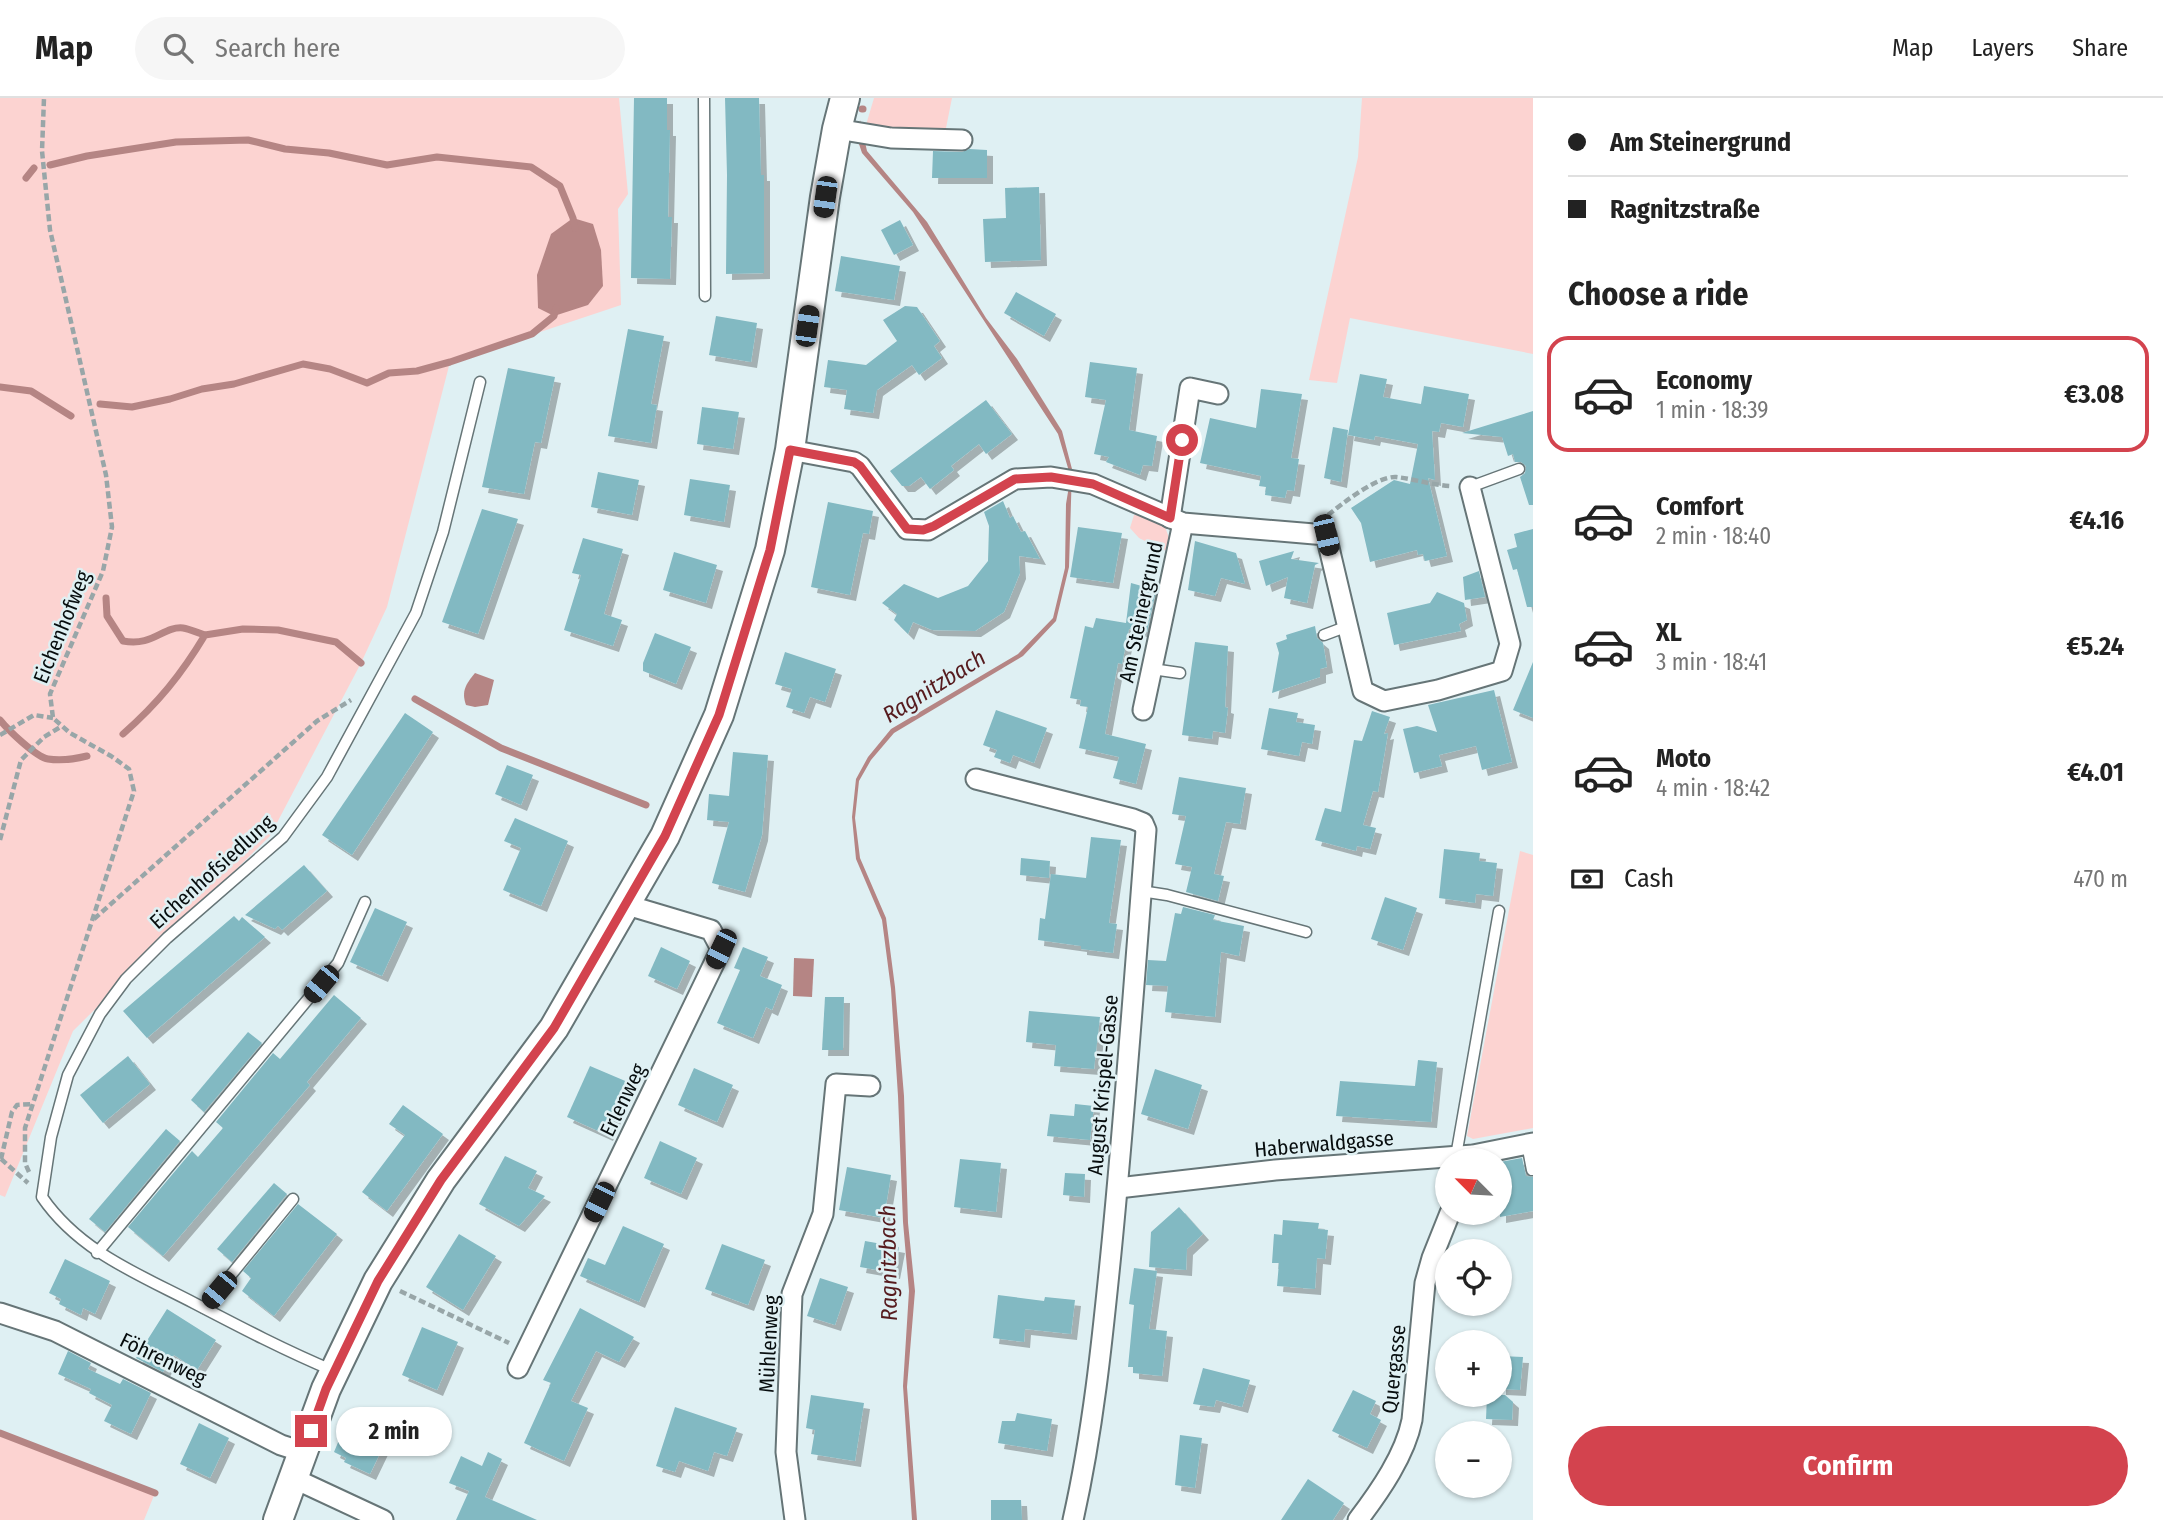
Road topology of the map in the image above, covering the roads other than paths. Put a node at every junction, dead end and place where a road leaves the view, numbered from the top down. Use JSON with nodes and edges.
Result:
{"nodes":[{"id":1,"x":704,"y":98,"type":"edge"},
{"id":2,"x":845,"y":98,"type":"edge"},
{"id":3,"x":855,"y":132,"type":"junction"},
{"id":4,"x":962,"y":140,"type":"dead end"},
{"id":5,"x":705,"y":296,"type":"dead end"},
{"id":6,"x":480,"y":382,"type":"dead end"},
{"id":7,"x":1218,"y":394,"type":"dead end"},
{"id":8,"x":790,"y":450,"type":"junction"},
{"id":9,"x":1519,"y":469,"type":"dead end"},
{"id":10,"x":1470,"y":487,"type":"joint"},
{"id":11,"x":1176,"y":521,"type":"junction"},
{"id":12,"x":1348,"y":626,"type":"junction"},
{"id":13,"x":1324,"y":635,"type":"dead end"},
{"id":14,"x":1152,"y":669,"type":"junction"},
{"id":15,"x":1180,"y":673,"type":"dead end"},
{"id":16,"x":1143,"y":710,"type":"dead end"},
{"id":17,"x":976,"y":779,"type":"dead end"},
{"id":18,"x":1141,"y":891,"type":"junction"},
{"id":19,"x":365,"y":902,"type":"dead end"},
{"id":20,"x":627,"y":905,"type":"junction"},
{"id":21,"x":1499,"y":911,"type":"dead end"},
{"id":22,"x":1306,"y":932,"type":"dead end"},
{"id":23,"x":870,"y":1086,"type":"dead end"},
{"id":24,"x":1530,"y":1143,"type":"edge"},
{"id":25,"x":1474,"y":1148,"type":"edge"},
{"id":26,"x":1510,"y":1148,"type":"edge"},
{"id":27,"x":1435,"y":1159,"type":"edge"},
{"id":28,"x":1532,"y":1170,"type":"edge"},
{"id":29,"x":1118,"y":1188,"type":"junction"},
{"id":30,"x":293,"y":1199,"type":"dead end"},
{"id":31,"x":1445,"y":1225,"type":"edge"},
{"id":32,"x":97,"y":1253,"type":"junction"},
{"id":33,"x":204,"y":1308,"type":"junction"},
{"id":34,"x":0,"y":1313,"type":"edge"},
{"id":35,"x":522,"y":1360,"type":"road end"},
{"id":36,"x":334,"y":1372,"type":"junction"},
{"id":37,"x":303,"y":1452,"type":"junction"},
{"id":38,"x":295,"y":1479,"type":"junction"},
{"id":39,"x":278,"y":1520,"type":"edge"},
{"id":40,"x":383,"y":1520,"type":"edge"},
{"id":41,"x":795,"y":1520,"type":"edge"},
{"id":42,"x":1073,"y":1520,"type":"edge"},
{"id":43,"x":1358,"y":1520,"type":"edge"}],
"edges":[{"from":1,"to":5,"type":"lane"},
{"from":2,"to":3,"type":"main road"},
{"from":3,"to":4,"type":"street"},
{"from":3,"to":8,"type":"main road"},
{"from":6,"to":32,"type":"lane","name":"Eichenhofsiedlung"},
{"from":7,"to":11,"type":"street","name":"Am Steinergrund"},
{"from":8,"to":11,"type":"street","name":"Am Steinergrund"},
{"from":8,"to":20,"type":"main road"},
{"from":9,"to":10,"type":"lane"},
{"from":10,"to":12,"type":"street","name":"Am Steinergrund"},
{"from":11,"to":12,"type":"street","name":"Am Steinergrund"},
{"from":11,"to":14,"type":"street","name":"Am Steinergrund"},
{"from":12,"to":13,"type":"lane"},
{"from":14,"to":15,"type":"lane"},
{"from":14,"to":16,"type":"street","name":"Am Steinergrund"},
{"from":17,"to":18,"type":"street","name":"August Krispel-Gasse"},
{"from":18,"to":22,"type":"lane"},
{"from":18,"to":29,"type":"street","name":"August Krispel-Gasse"},
{"from":19,"to":32,"type":"lane"},
{"from":20,"to":35,"type":"street","name":"Erlenweg"},
{"from":20,"to":36,"type":"main road"},
{"from":21,"to":25,"type":"lane"},
{"from":23,"to":41,"type":"street","name":"Mühlenweg"},
{"from":24,"to":26,"type":"street","name":"Haberwaldgasse"},
{"from":24,"to":28,"type":"lane"},
{"from":27,"to":29,"type":"street","name":"Haberwaldgasse"},
{"from":29,"to":42,"type":"street","name":"August Krispel-Gasse"},
{"from":30,"to":33,"type":"lane"},
{"from":31,"to":43,"type":"street","name":"Quergasse"},
{"from":32,"to":33,"type":"lane"},
{"from":33,"to":36,"type":"lane"},
{"from":34,"to":37,"type":"street","name":"Föhrenweg"},
{"from":36,"to":37,"type":"main road"},
{"from":37,"to":38,"type":"main road"},
{"from":38,"to":39,"type":"main road"},
{"from":38,"to":40,"type":"street"}]}
